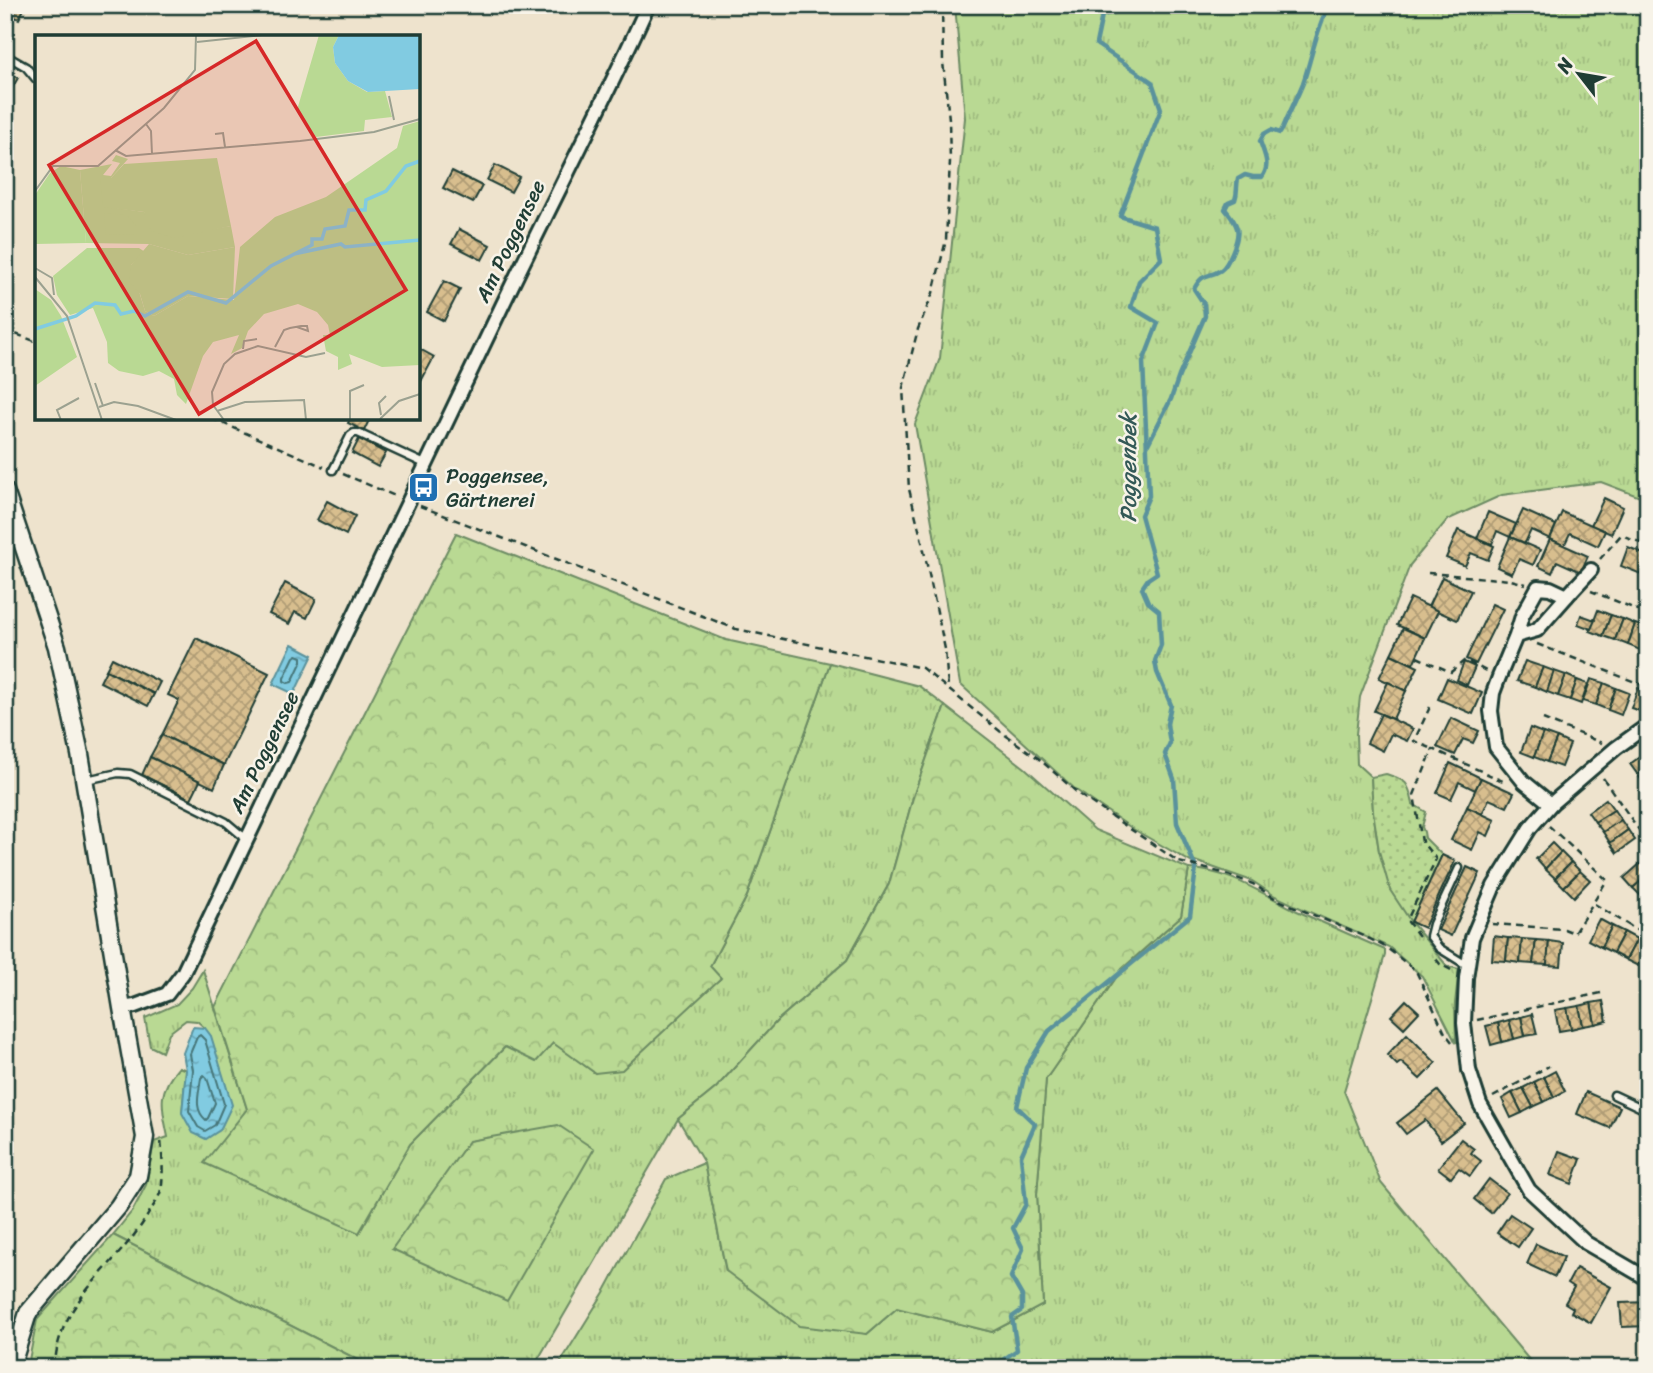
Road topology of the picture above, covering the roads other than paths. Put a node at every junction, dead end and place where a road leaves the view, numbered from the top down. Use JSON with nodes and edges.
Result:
{"nodes":[{"id":1,"x":648,"y":5,"type":"edge"},
{"id":2,"x":5,"y":55,"type":"edge"},
{"id":3,"x":35,"y":78,"type":"edge"},
{"id":4,"x":425,"y":464,"type":"junction"},
{"id":5,"x":333,"y":470,"type":"road end"},
{"id":6,"x":5,"y":491,"type":"edge"},
{"id":7,"x":1591,"y":570,"type":"road end"},
{"id":8,"x":1567,"y":596,"type":"junction"},
{"id":9,"x":1516,"y":636,"type":"junction"},
{"id":10,"x":1648,"y":725,"type":"edge"},
{"id":11,"x":85,"y":780,"type":"junction"},
{"id":12,"x":1551,"y":804,"type":"junction"},
{"id":13,"x":246,"y":838,"type":"junction"},
{"id":14,"x":1459,"y":868,"type":"dead end"},
{"id":15,"x":1468,"y":966,"type":"junction"},
{"id":16,"x":122,"y":1008,"type":"junction"},
{"id":17,"x":1614,"y":1095,"type":"dead end"},
{"id":18,"x":1648,"y":1111,"type":"edge"},
{"id":19,"x":1648,"y":1279,"type":"edge"},
{"id":20,"x":16,"y":1368,"type":"edge"}],
"edges":[{"from":1,"to":4,"type":"street","name":"Am Poggensee"},
{"from":2,"to":3,"type":"lane"},
{"from":4,"to":5,"type":"lane"},
{"from":4,"to":13,"type":"street","name":"Am Poggensee"},
{"from":6,"to":11,"type":"street"},
{"from":7,"to":8,"type":"street"},
{"from":8,"to":9,"type":"street"},
{"from":8,"to":9,"type":"street"},
{"from":9,"to":12,"type":"street"},
{"from":10,"to":12,"type":"street"},
{"from":11,"to":13,"type":"lane"},
{"from":11,"to":16,"type":"street"},
{"from":12,"to":15,"type":"street"},
{"from":13,"to":16,"type":"street","name":"Am Poggensee"},
{"from":14,"to":15,"type":"lane"},
{"from":15,"to":19,"type":"street"},
{"from":16,"to":20,"type":"street"},
{"from":17,"to":18,"type":"lane"}]}
